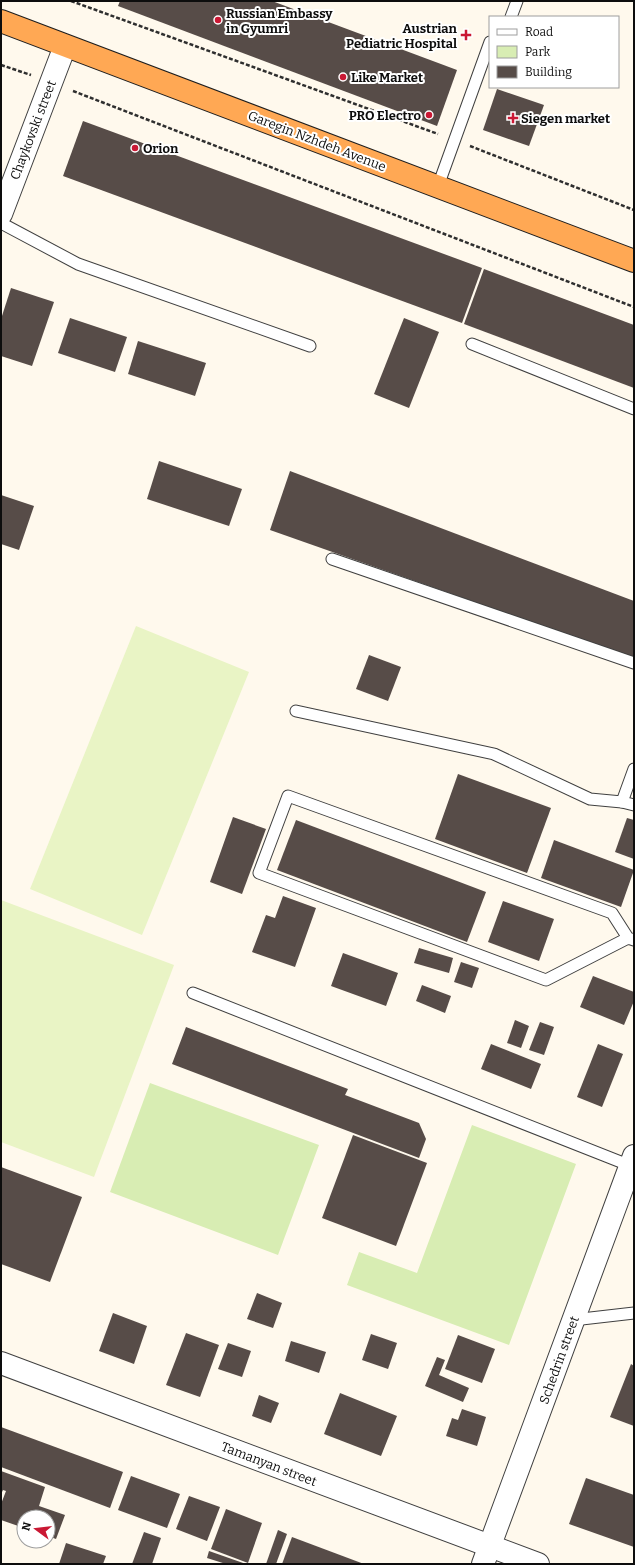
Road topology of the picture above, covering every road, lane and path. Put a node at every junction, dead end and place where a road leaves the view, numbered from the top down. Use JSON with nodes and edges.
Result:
{"nodes":[{"id":1,"x":71,"y":1,"type":"edge"},
{"id":2,"x":517,"y":1,"type":"edge"},
{"id":3,"x":512,"y":16,"type":"edge"},
{"id":4,"x":1,"y":21,"type":"edge"},
{"id":5,"x":489,"y":45,"type":"edge"},
{"id":6,"x":65,"y":46,"type":"junction"},
{"id":7,"x":1,"y":65,"type":"edge"},
{"id":8,"x":52,"y":82,"type":"junction"},
{"id":9,"x":454,"y":140,"type":"junction"},
{"id":10,"x":438,"y":186,"type":"junction"},
{"id":11,"x":634,"y":210,"type":"edge"},
{"id":12,"x":1,"y":214,"type":"edge"},
{"id":13,"x":1,"y":223,"type":"edge"},
{"id":14,"x":634,"y":261,"type":"edge"},
{"id":15,"x":634,"y":307,"type":"edge"},
{"id":16,"x":472,"y":344,"type":"dead end"},
{"id":17,"x":310,"y":346,"type":"dead end"},
{"id":18,"x":634,"y":409,"type":"edge"},
{"id":19,"x":332,"y":559,"type":"dead end"},
{"id":20,"x":634,"y":664,"type":"edge"},
{"id":21,"x":296,"y":711,"type":"dead end"},
{"id":22,"x":634,"y":768,"type":"edge"},
{"id":23,"x":622,"y":802,"type":"junction"},
{"id":24,"x":634,"y":805,"type":"edge"},
{"id":25,"x":631,"y":939,"type":"edge"},
{"id":26,"x":193,"y":993,"type":"dead end"},
{"id":27,"x":632,"y":1161,"type":"edge"},
{"id":28,"x":634,"y":1313,"type":"edge"},
{"id":29,"x":574,"y":1320,"type":"junction"},
{"id":30,"x":1,"y":1363,"type":"edge"},
{"id":31,"x":487,"y":1555,"type":"edge"},
{"id":32,"x":538,"y":1564,"type":"edge"}],
"edges":[{"from":1,"to":9,"type":"path"},
{"from":2,"to":3,"type":"lane"},
{"from":4,"to":6,"type":"highway","name":"Garegin Nzhdeh Avenue"},
{"from":5,"to":9,"type":"lane"},
{"from":6,"to":8,"type":"street","name":"Chaykovski street"},
{"from":6,"to":10,"type":"highway","name":"Garegin Nzhdeh Avenue"},
{"from":7,"to":8,"type":"path"},
{"from":8,"to":12,"type":"street","name":"Chaykovski street"},
{"from":8,"to":15,"type":"path"},
{"from":9,"to":10,"type":"lane"},
{"from":9,"to":11,"type":"path"},
{"from":10,"to":14,"type":"highway","name":"Garegin Nzhdeh Avenue"},
{"from":13,"to":17,"type":"lane"},
{"from":16,"to":18,"type":"lane"},
{"from":19,"to":20,"type":"lane"},
{"from":21,"to":23,"type":"lane"},
{"from":22,"to":23,"type":"lane"},
{"from":23,"to":24,"type":"lane"},
{"from":25,"to":25,"type":"lane"},
{"from":26,"to":27,"type":"lane"},
{"from":27,"to":29,"type":"street","name":"Schedrin street"},
{"from":28,"to":29,"type":"lane"},
{"from":29,"to":31,"type":"street","name":"Schedrin street"},
{"from":30,"to":31,"type":"street","name":"Tamanyan street"},
{"from":31,"to":32,"type":"street","name":"Tamanyan street"}]}
